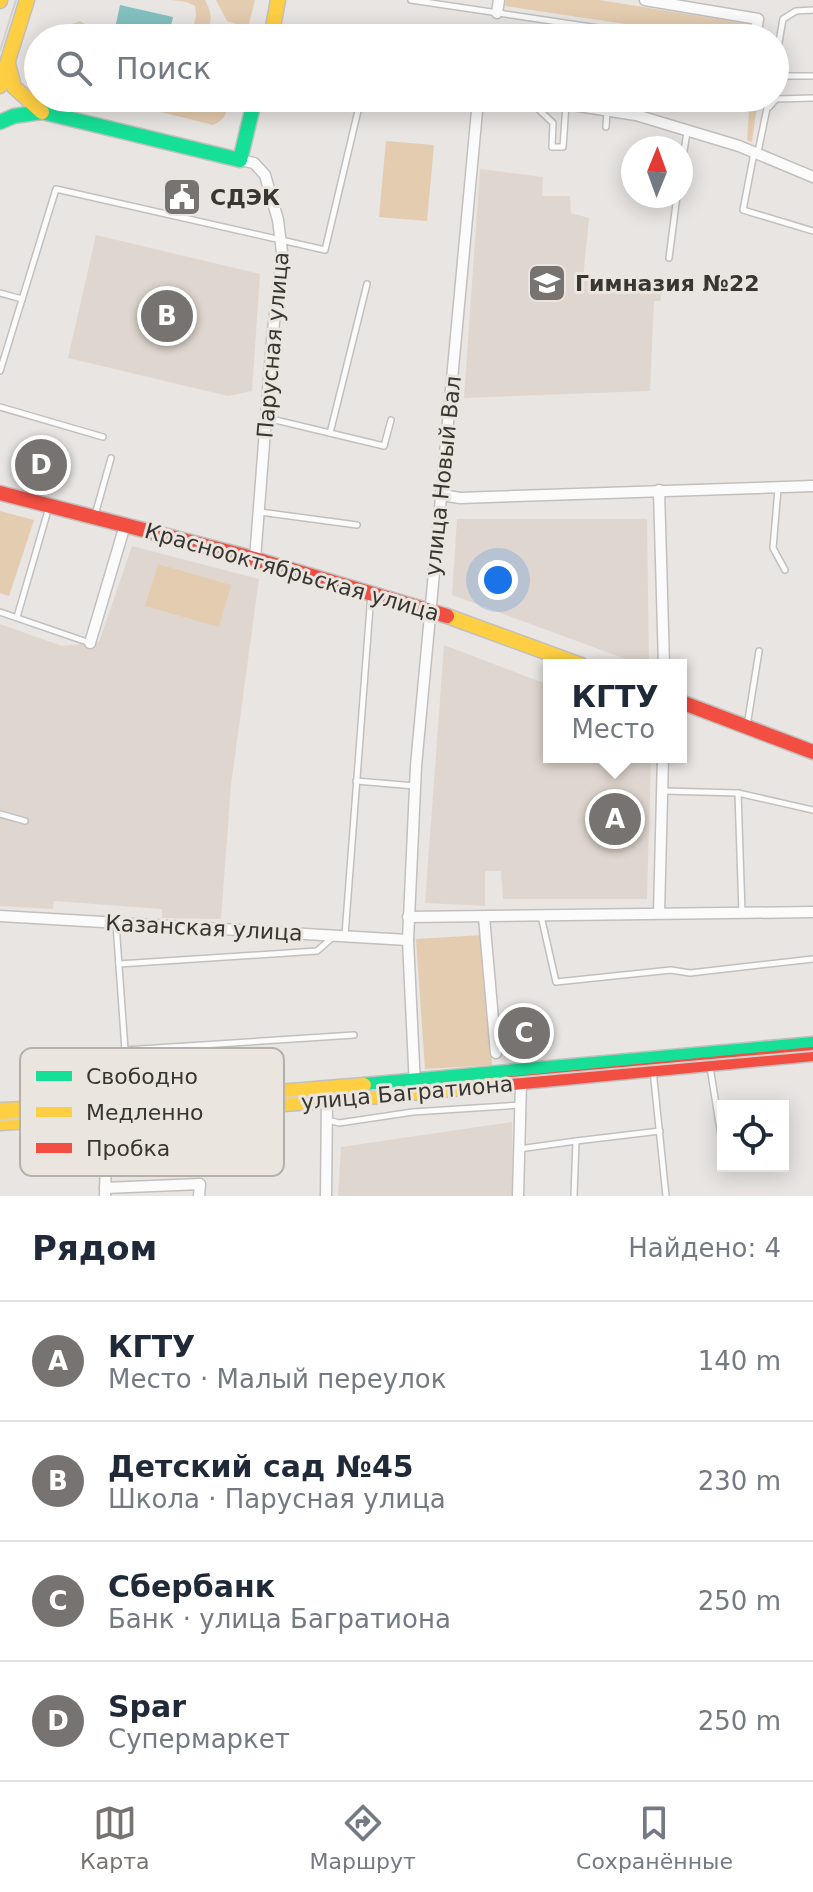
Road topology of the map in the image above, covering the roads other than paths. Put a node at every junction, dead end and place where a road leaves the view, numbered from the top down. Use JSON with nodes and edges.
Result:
{"nodes":[{"id":1,"x":27,"y":0,"type":"edge"},
{"id":2,"x":278,"y":0,"type":"edge"},
{"id":3,"x":411,"y":0,"type":"edge"},
{"id":4,"x":499,"y":0,"type":"edge"},
{"id":5,"x":645,"y":0,"type":"edge"},
{"id":6,"x":813,"y":10,"type":"edge"},
{"id":7,"x":497,"y":13,"type":"junction"},
{"id":8,"x":274,"y":24,"type":"edge"},
{"id":9,"x":571,"y":24,"type":"edge"},
{"id":10,"x":757,"y":24,"type":"edge"},
{"id":11,"x":782,"y":24,"type":"edge"},
{"id":12,"x":8,"y":64,"type":"junction"},
{"id":13,"x":789,"y":76,"type":"edge"},
{"id":14,"x":813,"y":76,"type":"edge"},
{"id":15,"x":0,"y":86,"type":"edge"},
{"id":16,"x":24,"y":97,"type":"edge"},
{"id":17,"x":813,"y":98,"type":"edge"},
{"id":18,"x":789,"y":99,"type":"edge"},
{"id":19,"x":42,"y":112,"type":"joint"},
{"id":20,"x":252,"y":112,"type":"edge"},
{"id":21,"x":358,"y":112,"type":"edge"},
{"id":22,"x":477,"y":112,"type":"edge"},
{"id":23,"x":541,"y":112,"type":"edge"},
{"id":24,"x":565,"y":112,"type":"edge"},
{"id":25,"x":607,"y":112,"type":"edge"},
{"id":26,"x":619,"y":112,"type":"edge"},
{"id":27,"x":767,"y":112,"type":"edge"},
{"id":28,"x":0,"y":122,"type":"edge"},
{"id":29,"x":606,"y":127,"type":"dead end"},
{"id":30,"x":688,"y":129,"type":"junction"},
{"id":31,"x":687,"y":136,"type":"edge"},
{"id":32,"x":756,"y":153,"type":"junction"},
{"id":33,"x":240,"y":160,"type":"junction"},
{"id":34,"x":813,"y":177,"type":"edge"},
{"id":35,"x":675,"y":208,"type":"edge"},
{"id":36,"x":813,"y":231,"type":"edge"},
{"id":37,"x":282,"y":242,"type":"junction"},
{"id":38,"x":669,"y":258,"type":"dead end"},
{"id":39,"x":367,"y":284,"type":"dead end"},
{"id":40,"x":0,"y":293,"type":"edge"},
{"id":41,"x":22,"y":299,"type":"junction"},
{"id":42,"x":0,"y":371,"type":"edge"},
{"id":43,"x":0,"y":407,"type":"edge"},
{"id":44,"x":266,"y":418,"type":"junction"},
{"id":45,"x":391,"y":420,"type":"dead end"},
{"id":46,"x":330,"y":433,"type":"junction"},
{"id":47,"x":103,"y":437,"type":"dead end"},
{"id":48,"x":111,"y":458,"type":"dead end"},
{"id":49,"x":813,"y":486,"type":"edge"},
{"id":50,"x":778,"y":489,"type":"junction"},
{"id":51,"x":659,"y":490,"type":"junction"},
{"id":52,"x":0,"y":493,"type":"edge"},
{"id":53,"x":442,"y":495,"type":"junction"},
{"id":54,"x":50,"y":506,"type":"junction"},
{"id":55,"x":259,"y":511,"type":"junction"},
{"id":56,"x":95,"y":517,"type":"junction"},
{"id":57,"x":125,"y":525,"type":"junction"},
{"id":58,"x":357,"y":525,"type":"dead end"},
{"id":59,"x":255,"y":559,"type":"junction"},
{"id":60,"x":785,"y":570,"type":"dead end"},
{"id":61,"x":371,"y":593,"type":"junction"},
{"id":62,"x":430,"y":610,"type":"junction"},
{"id":63,"x":0,"y":612,"type":"edge"},
{"id":64,"x":17,"y":617,"type":"junction"},
{"id":65,"x":90,"y":643,"type":"joint"},
{"id":66,"x":759,"y":651,"type":"dead end"},
{"id":67,"x":565,"y":659,"type":"edge"},
{"id":68,"x":664,"y":659,"type":"edge"},
{"id":69,"x":687,"y":704,"type":"edge"},
{"id":70,"x":747,"y":727,"type":"junction"},
{"id":71,"x":813,"y":752,"type":"edge"},
{"id":72,"x":663,"y":763,"type":"edge"},
{"id":73,"x":356,"y":781,"type":"junction"},
{"id":74,"x":415,"y":786,"type":"junction"},
{"id":75,"x":663,"y":791,"type":"junction"},
{"id":76,"x":738,"y":793,"type":"junction"},
{"id":77,"x":813,"y":810,"type":"edge"},
{"id":78,"x":0,"y":814,"type":"edge"},
{"id":79,"x":25,"y":821,"type":"dead end"},
{"id":80,"x":813,"y":912,"type":"edge"},
{"id":81,"x":659,"y":913,"type":"junction"},
{"id":82,"x":742,"y":914,"type":"junction"},
{"id":83,"x":541,"y":915,"type":"junction"},
{"id":84,"x":0,"y":916,"type":"edge"},
{"id":85,"x":408,"y":917,"type":"junction"},
{"id":86,"x":484,"y":917,"type":"junction"},
{"id":87,"x":116,"y":923,"type":"junction"},
{"id":88,"x":339,"y":936,"type":"junction"},
{"id":89,"x":408,"y":940,"type":"junction"},
{"id":90,"x":813,"y":959,"type":"edge"},
{"id":91,"x":119,"y":964,"type":"junction"},
{"id":92,"x":354,"y":1035,"type":"dead end"},
{"id":93,"x":813,"y":1044,"type":"edge"},
{"id":94,"x":125,"y":1048,"type":"edge"},
{"id":95,"x":156,"y":1048,"type":"edge"},
{"id":96,"x":496,"y":1053,"type":"dead end"},
{"id":97,"x":813,"y":1054,"type":"edge"},
{"id":98,"x":709,"y":1062,"type":"junction"},
{"id":99,"x":652,"y":1063,"type":"junction"},
{"id":100,"x":521,"y":1082,"type":"junction"},
{"id":101,"x":415,"y":1087,"type":"junction"},
{"id":102,"x":327,"y":1094,"type":"junction"},
{"id":103,"x":284,"y":1097,"type":"edge"},
{"id":104,"x":520,"y":1105,"type":"junction"},
{"id":105,"x":0,"y":1110,"type":"edge"},
{"id":106,"x":20,"y":1110,"type":"edge"},
{"id":107,"x":717,"y":1111,"type":"edge"},
{"id":108,"x":327,"y":1120,"type":"junction"},
{"id":109,"x":20,"y":1121,"type":"edge"},
{"id":110,"x":0,"y":1123,"type":"edge"},
{"id":111,"x":660,"y":1131,"type":"junction"},
{"id":112,"x":576,"y":1141,"type":"junction"},
{"id":113,"x":519,"y":1149,"type":"junction"},
{"id":114,"x":105,"y":1192,"type":"edge"},
{"id":115,"x":199,"y":1196,"type":"edge"},
{"id":116,"x":326,"y":1196,"type":"edge"},
{"id":117,"x":518,"y":1196,"type":"edge"},
{"id":118,"x":574,"y":1196,"type":"edge"},
{"id":119,"x":666,"y":1196,"type":"edge"}],
"edges":[{"from":1,"to":12,"type":"main road"},
{"from":2,"to":8,"type":"main road"},
{"from":3,"to":7,"type":"lane"},
{"from":4,"to":7,"type":"street"},
{"from":5,"to":10,"type":"street"},
{"from":6,"to":11,"type":"lane"},
{"from":7,"to":9,"type":"lane"},
{"from":12,"to":15,"type":"main road"},
{"from":12,"to":16,"type":"main road"},
{"from":13,"to":14,"type":"lane"},
{"from":17,"to":18,"type":"lane"},
{"from":19,"to":28,"type":"main road"},
{"from":19,"to":33,"type":"main road","name":"Парусная улица"},
{"from":20,"to":33,"type":"main road"},
{"from":21,"to":37,"type":"lane"},
{"from":22,"to":53,"type":"street","name":"улица Новый Вал"},
{"from":23,"to":24,"type":"lane"},
{"from":25,"to":29,"type":"lane"},
{"from":26,"to":30,"type":"street"},
{"from":27,"to":32,"type":"lane"},
{"from":30,"to":31,"type":"lane"},
{"from":30,"to":32,"type":"street"},
{"from":32,"to":34,"type":"street"},
{"from":32,"to":36,"type":"lane"},
{"from":33,"to":37,"type":"street","name":"Парусная улица"},
{"from":35,"to":38,"type":"lane"},
{"from":37,"to":41,"type":"lane"},
{"from":37,"to":44,"type":"street","name":"Парусная улица"},
{"from":39,"to":46,"type":"lane"},
{"from":40,"to":41,"type":"lane"},
{"from":41,"to":42,"type":"lane"},
{"from":43,"to":47,"type":"lane"},
{"from":44,"to":46,"type":"lane"},
{"from":44,"to":55,"type":"street","name":"Парусная улица"},
{"from":45,"to":46,"type":"lane"},
{"from":48,"to":56,"type":"lane"},
{"from":49,"to":50,"type":"street"},
{"from":50,"to":51,"type":"street"},
{"from":50,"to":60,"type":"lane"},
{"from":51,"to":53,"type":"street"},
{"from":51,"to":68,"type":"street"},
{"from":52,"to":54,"type":"main road","name":"Краснооктябрьская улица"},
{"from":53,"to":62,"type":"street","name":"улица Новый Вал"},
{"from":54,"to":56,"type":"main road","name":"Краснооктябрьская улица"},
{"from":54,"to":64,"type":"lane"},
{"from":55,"to":58,"type":"lane"},
{"from":55,"to":59,"type":"street","name":"Парусная улица"},
{"from":56,"to":57,"type":"main road","name":"Краснооктябрьская улица"},
{"from":57,"to":59,"type":"main road","name":"Краснооктябрьская улица"},
{"from":57,"to":65,"type":"street"},
{"from":59,"to":61,"type":"main road","name":"Краснооктябрьская улица"},
{"from":61,"to":62,"type":"main road","name":"Краснооктябрьская улица"},
{"from":61,"to":73,"type":"lane"},
{"from":62,"to":67,"type":"main road","name":"Краснооктябрьская улица"},
{"from":62,"to":74,"type":"street","name":"улица Новый Вал"},
{"from":63,"to":64,"type":"lane"},
{"from":64,"to":65,"type":"lane"},
{"from":66,"to":70,"type":"lane"},
{"from":69,"to":70,"type":"main road"},
{"from":70,"to":71,"type":"main road"},
{"from":72,"to":75,"type":"street"},
{"from":73,"to":74,"type":"lane"},
{"from":73,"to":88,"type":"lane"},
{"from":74,"to":85,"type":"street","name":"улица Новый Вал"},
{"from":75,"to":76,"type":"lane"},
{"from":75,"to":81,"type":"street"},
{"from":76,"to":77,"type":"lane"},
{"from":76,"to":82,"type":"lane"},
{"from":78,"to":79,"type":"lane"},
{"from":80,"to":82,"type":"street"},
{"from":81,"to":82,"type":"street"},
{"from":81,"to":83,"type":"street"},
{"from":83,"to":86,"type":"street"},
{"from":83,"to":90,"type":"lane"},
{"from":84,"to":87,"type":"street","name":"Казанская улица"},
{"from":85,"to":86,"type":"street"},
{"from":85,"to":89,"type":"street","name":"улица Новый Вал"},
{"from":86,"to":96,"type":"street"},
{"from":87,"to":88,"type":"street","name":"Казанская улица"},
{"from":87,"to":91,"type":"lane"},
{"from":88,"to":89,"type":"street","name":"Казанская улица"},
{"from":88,"to":91,"type":"lane"},
{"from":89,"to":101,"type":"street","name":"улица Новый Вал"},
{"from":91,"to":94,"type":"lane"},
{"from":92,"to":95,"type":"lane"},
{"from":93,"to":99,"type":"main road","name":"улица Багратиона"},
{"from":97,"to":98,"type":"main road","name":"улица Багратиона"},
{"from":98,"to":99,"type":"main road","name":"улица Багратиона"},
{"from":98,"to":107,"type":"lane"},
{"from":99,"to":100,"type":"main road","name":"улица Багратиона"},
{"from":99,"to":101,"type":"main road","name":"улица Багратиона"},
{"from":99,"to":111,"type":"lane"},
{"from":100,"to":101,"type":"main road","name":"улица Багратиона"},
{"from":100,"to":104,"type":"street"},
{"from":101,"to":102,"type":"main road","name":"улица Багратиона"},
{"from":102,"to":103,"type":"main road","name":"улица Багратиона"},
{"from":102,"to":108,"type":"street"},
{"from":104,"to":108,"type":"lane"},
{"from":104,"to":113,"type":"street"},
{"from":105,"to":106,"type":"main road","name":"улица Багратиона"},
{"from":108,"to":116,"type":"street"},
{"from":109,"to":110,"type":"main road","name":"улица Багратиона"},
{"from":111,"to":112,"type":"lane"},
{"from":111,"to":119,"type":"lane"},
{"from":112,"to":113,"type":"lane"},
{"from":112,"to":118,"type":"lane"},
{"from":113,"to":117,"type":"street"},
{"from":114,"to":115,"type":"street"}]}
